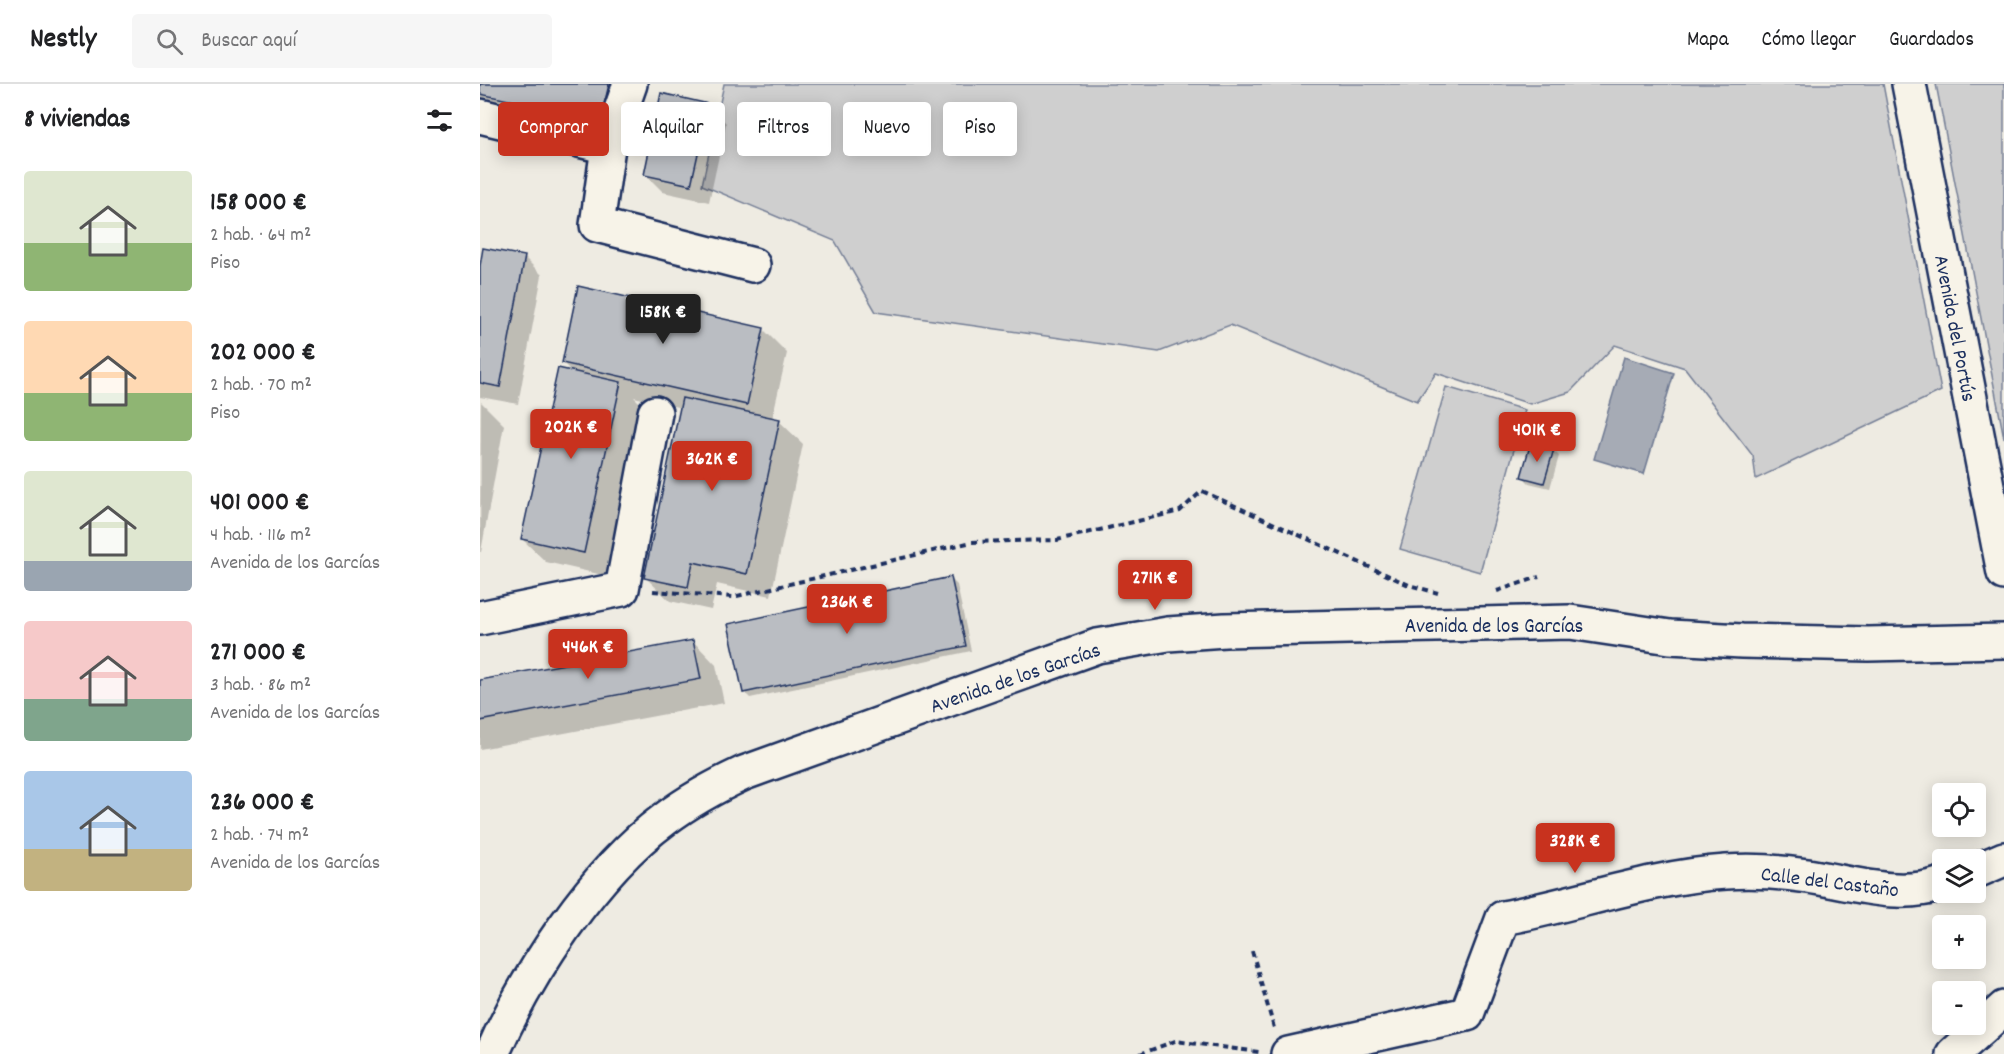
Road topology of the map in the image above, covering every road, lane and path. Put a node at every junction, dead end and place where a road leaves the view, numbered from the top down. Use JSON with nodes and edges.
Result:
{"nodes":[{"id":1,"x":630,"y":84,"type":"edge"},
{"id":2,"x":1909,"y":84,"type":"edge"},
{"id":3,"x":480,"y":116,"type":"edge"},
{"id":4,"x":498,"y":120,"type":"edge"},
{"id":5,"x":609,"y":144,"type":"edge"},
{"id":6,"x":607,"y":156,"type":"edge"},
{"id":7,"x":753,"y":265,"type":"dead end"},
{"id":8,"x":655,"y":413,"type":"dead end"},
{"id":9,"x":2004,"y":573,"type":"edge"},
{"id":10,"x":1539,"y":577,"type":"dead end"},
{"id":11,"x":622,"y":589,"type":"junction"},
{"id":12,"x":1488,"y":594,"type":"dead end"},
{"id":13,"x":1448,"y":596,"type":"dead end"},
{"id":14,"x":480,"y":618,"type":"edge"},
{"id":15,"x":2004,"y":641,"type":"edge"},
{"id":16,"x":2004,"y":859,"type":"edge"},
{"id":17,"x":1986,"y":867,"type":"edge"},
{"id":18,"x":1932,"y":887,"type":"edge"},
{"id":19,"x":1252,"y":951,"type":"dead end"},
{"id":20,"x":2004,"y":1008,"type":"edge"},
{"id":21,"x":1274,"y":1046,"type":"edge"},
{"id":22,"x":492,"y":1054,"type":"edge"},
{"id":23,"x":1140,"y":1054,"type":"edge"},
{"id":24,"x":1953,"y":1054,"type":"edge"}],
"edges":[{"from":1,"to":5,"type":"street"},
{"from":2,"to":9,"type":"street","name":"Avenida del Portús"},
{"from":3,"to":4,"type":"street"},
{"from":6,"to":7,"type":"street"},
{"from":8,"to":11,"type":"street"},
{"from":10,"to":12,"type":"path"},
{"from":11,"to":13,"type":"path"},
{"from":11,"to":14,"type":"street"},
{"from":15,"to":22,"type":"street","name":"Avenida de los Garcías"},
{"from":16,"to":17,"type":"street"},
{"from":18,"to":21,"type":"street","name":"Calle del Castaño"},
{"from":19,"to":21,"type":"path"},
{"from":20,"to":24,"type":"street"},
{"from":21,"to":23,"type":"path"}]}
